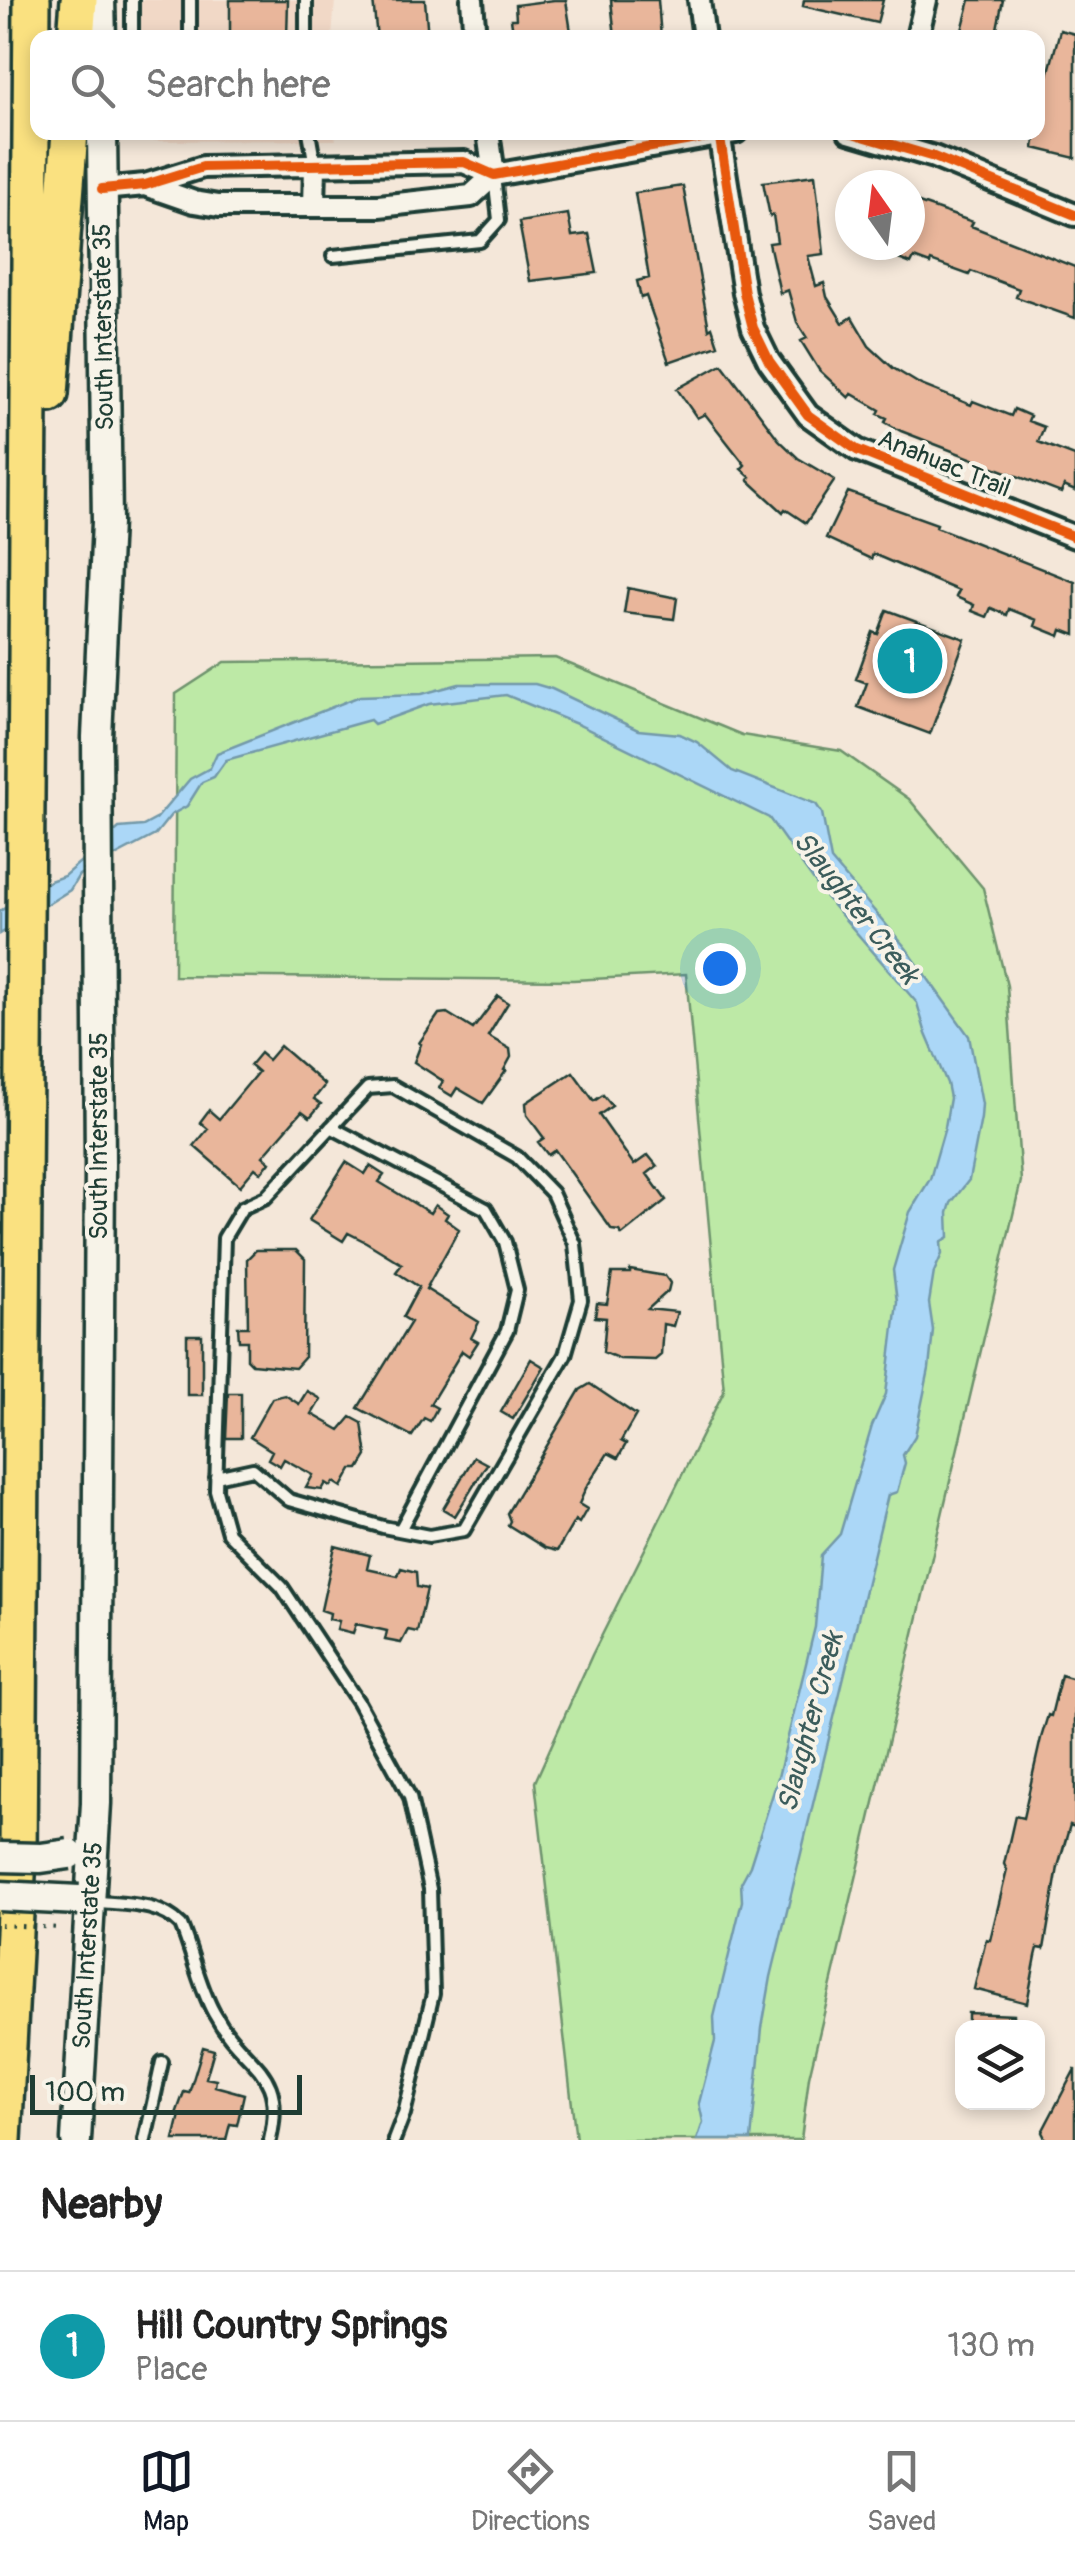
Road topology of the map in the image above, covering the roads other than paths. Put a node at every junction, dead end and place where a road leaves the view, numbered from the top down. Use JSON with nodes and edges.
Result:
{"nodes":[{"id":1,"x":32,"y":0,"type":"edge"},
{"id":2,"x":79,"y":0,"type":"edge"},
{"id":3,"x":100,"y":0,"type":"edge"},
{"id":4,"x":132,"y":0,"type":"edge"},
{"id":5,"x":190,"y":0,"type":"edge"},
{"id":6,"x":306,"y":0,"type":"edge"},
{"id":7,"x":472,"y":0,"type":"edge"},
{"id":8,"x":698,"y":0,"type":"edge"},
{"id":9,"x":926,"y":0,"type":"edge"},
{"id":10,"x":32,"y":30,"type":"edge"},
{"id":11,"x":77,"y":30,"type":"edge"},
{"id":12,"x":101,"y":30,"type":"edge"},
{"id":13,"x":132,"y":30,"type":"edge"},
{"id":14,"x":190,"y":30,"type":"edge"},
{"id":15,"x":306,"y":30,"type":"edge"},
{"id":16,"x":474,"y":30,"type":"edge"},
{"id":17,"x":703,"y":30,"type":"edge"},
{"id":18,"x":919,"y":30,"type":"edge"},
{"id":19,"x":31,"y":140,"type":"edge"},
{"id":20,"x":69,"y":140,"type":"edge"},
{"id":21,"x":102,"y":140,"type":"edge"},
{"id":22,"x":310,"y":140,"type":"edge"},
{"id":23,"x":489,"y":140,"type":"edge"},
{"id":24,"x":686,"y":140,"type":"edge"},
{"id":25,"x":726,"y":140,"type":"edge"},
{"id":26,"x":900,"y":140,"type":"edge"},
{"id":27,"x":314,"y":166,"type":"junction"},
{"id":28,"x":494,"y":175,"type":"junction"},
{"id":29,"x":145,"y":185,"type":"junction"},
{"id":30,"x":102,"y":189,"type":"junction"},
{"id":31,"x":314,"y":206,"type":"junction"},
{"id":32,"x":1075,"y":214,"type":"edge"},
{"id":33,"x":333,"y":256,"type":"dead end"},
{"id":34,"x":1075,"y":537,"type":"edge"},
{"id":35,"x":27,"y":614,"type":"junction"},
{"id":36,"x":332,"y":1127,"type":"junction"},
{"id":37,"x":216,"y":1477,"type":"junction"},
{"id":38,"x":400,"y":1530,"type":"junction"},
{"id":39,"x":96,"y":1803,"type":"junction"},
{"id":40,"x":0,"y":1858,"type":"edge"},
{"id":41,"x":0,"y":1896,"type":"edge"},
{"id":42,"x":85,"y":1900,"type":"junction"},
{"id":43,"x":9,"y":2014,"type":"junction"},
{"id":44,"x":162,"y":2062,"type":"dead end"},
{"id":45,"x":2,"y":2140,"type":"edge"},
{"id":46,"x":13,"y":2140,"type":"edge"},
{"id":47,"x":76,"y":2140,"type":"edge"},
{"id":48,"x":145,"y":2140,"type":"edge"},
{"id":49,"x":270,"y":2140,"type":"edge"},
{"id":50,"x":394,"y":2140,"type":"edge"}],
"edges":[{"from":1,"to":10,"type":"highway"},
{"from":2,"to":11,"type":"highway"},
{"from":3,"to":12,"type":"main road"},
{"from":4,"to":13,"type":"lane"},
{"from":5,"to":14,"type":"lane"},
{"from":6,"to":15,"type":"lane"},
{"from":7,"to":16,"type":"street"},
{"from":8,"to":17,"type":"street"},
{"from":9,"to":18,"type":"street"},
{"from":19,"to":35,"type":"highway"},
{"from":20,"to":35,"type":"highway"},
{"from":21,"to":30,"type":"main road","name":"South Interstate 35"},
{"from":22,"to":27,"type":"lane"},
{"from":23,"to":28,"type":"street"},
{"from":24,"to":28,"type":"street"},
{"from":25,"to":34,"type":"street","name":"Anahuac Trail"},
{"from":26,"to":32,"type":"street"},
{"from":27,"to":28,"type":"street"},
{"from":27,"to":29,"type":"street"},
{"from":27,"to":31,"type":"street"},
{"from":28,"to":31,"type":"street"},
{"from":28,"to":33,"type":"lane"},
{"from":29,"to":30,"type":"street"},
{"from":29,"to":31,"type":"street"},
{"from":30,"to":39,"type":"main road","name":"South Interstate 35"},
{"from":35,"to":43,"type":"highway"},
{"from":36,"to":37,"type":"lane"},
{"from":36,"to":38,"type":"lane"},
{"from":36,"to":38,"type":"lane"},
{"from":37,"to":38,"type":"lane"},
{"from":37,"to":50,"type":"lane"},
{"from":39,"to":40,"type":"main road","bridge":true},
{"from":39,"to":42,"type":"main road","name":"South Interstate 35"},
{"from":41,"to":42,"type":"main road","bridge":true},
{"from":42,"to":47,"type":"main road","name":"South Interstate 35"},
{"from":42,"to":49,"type":"lane"},
{"from":43,"to":45,"type":"highway"},
{"from":43,"to":46,"type":"highway"},
{"from":44,"to":48,"type":"lane"}]}
